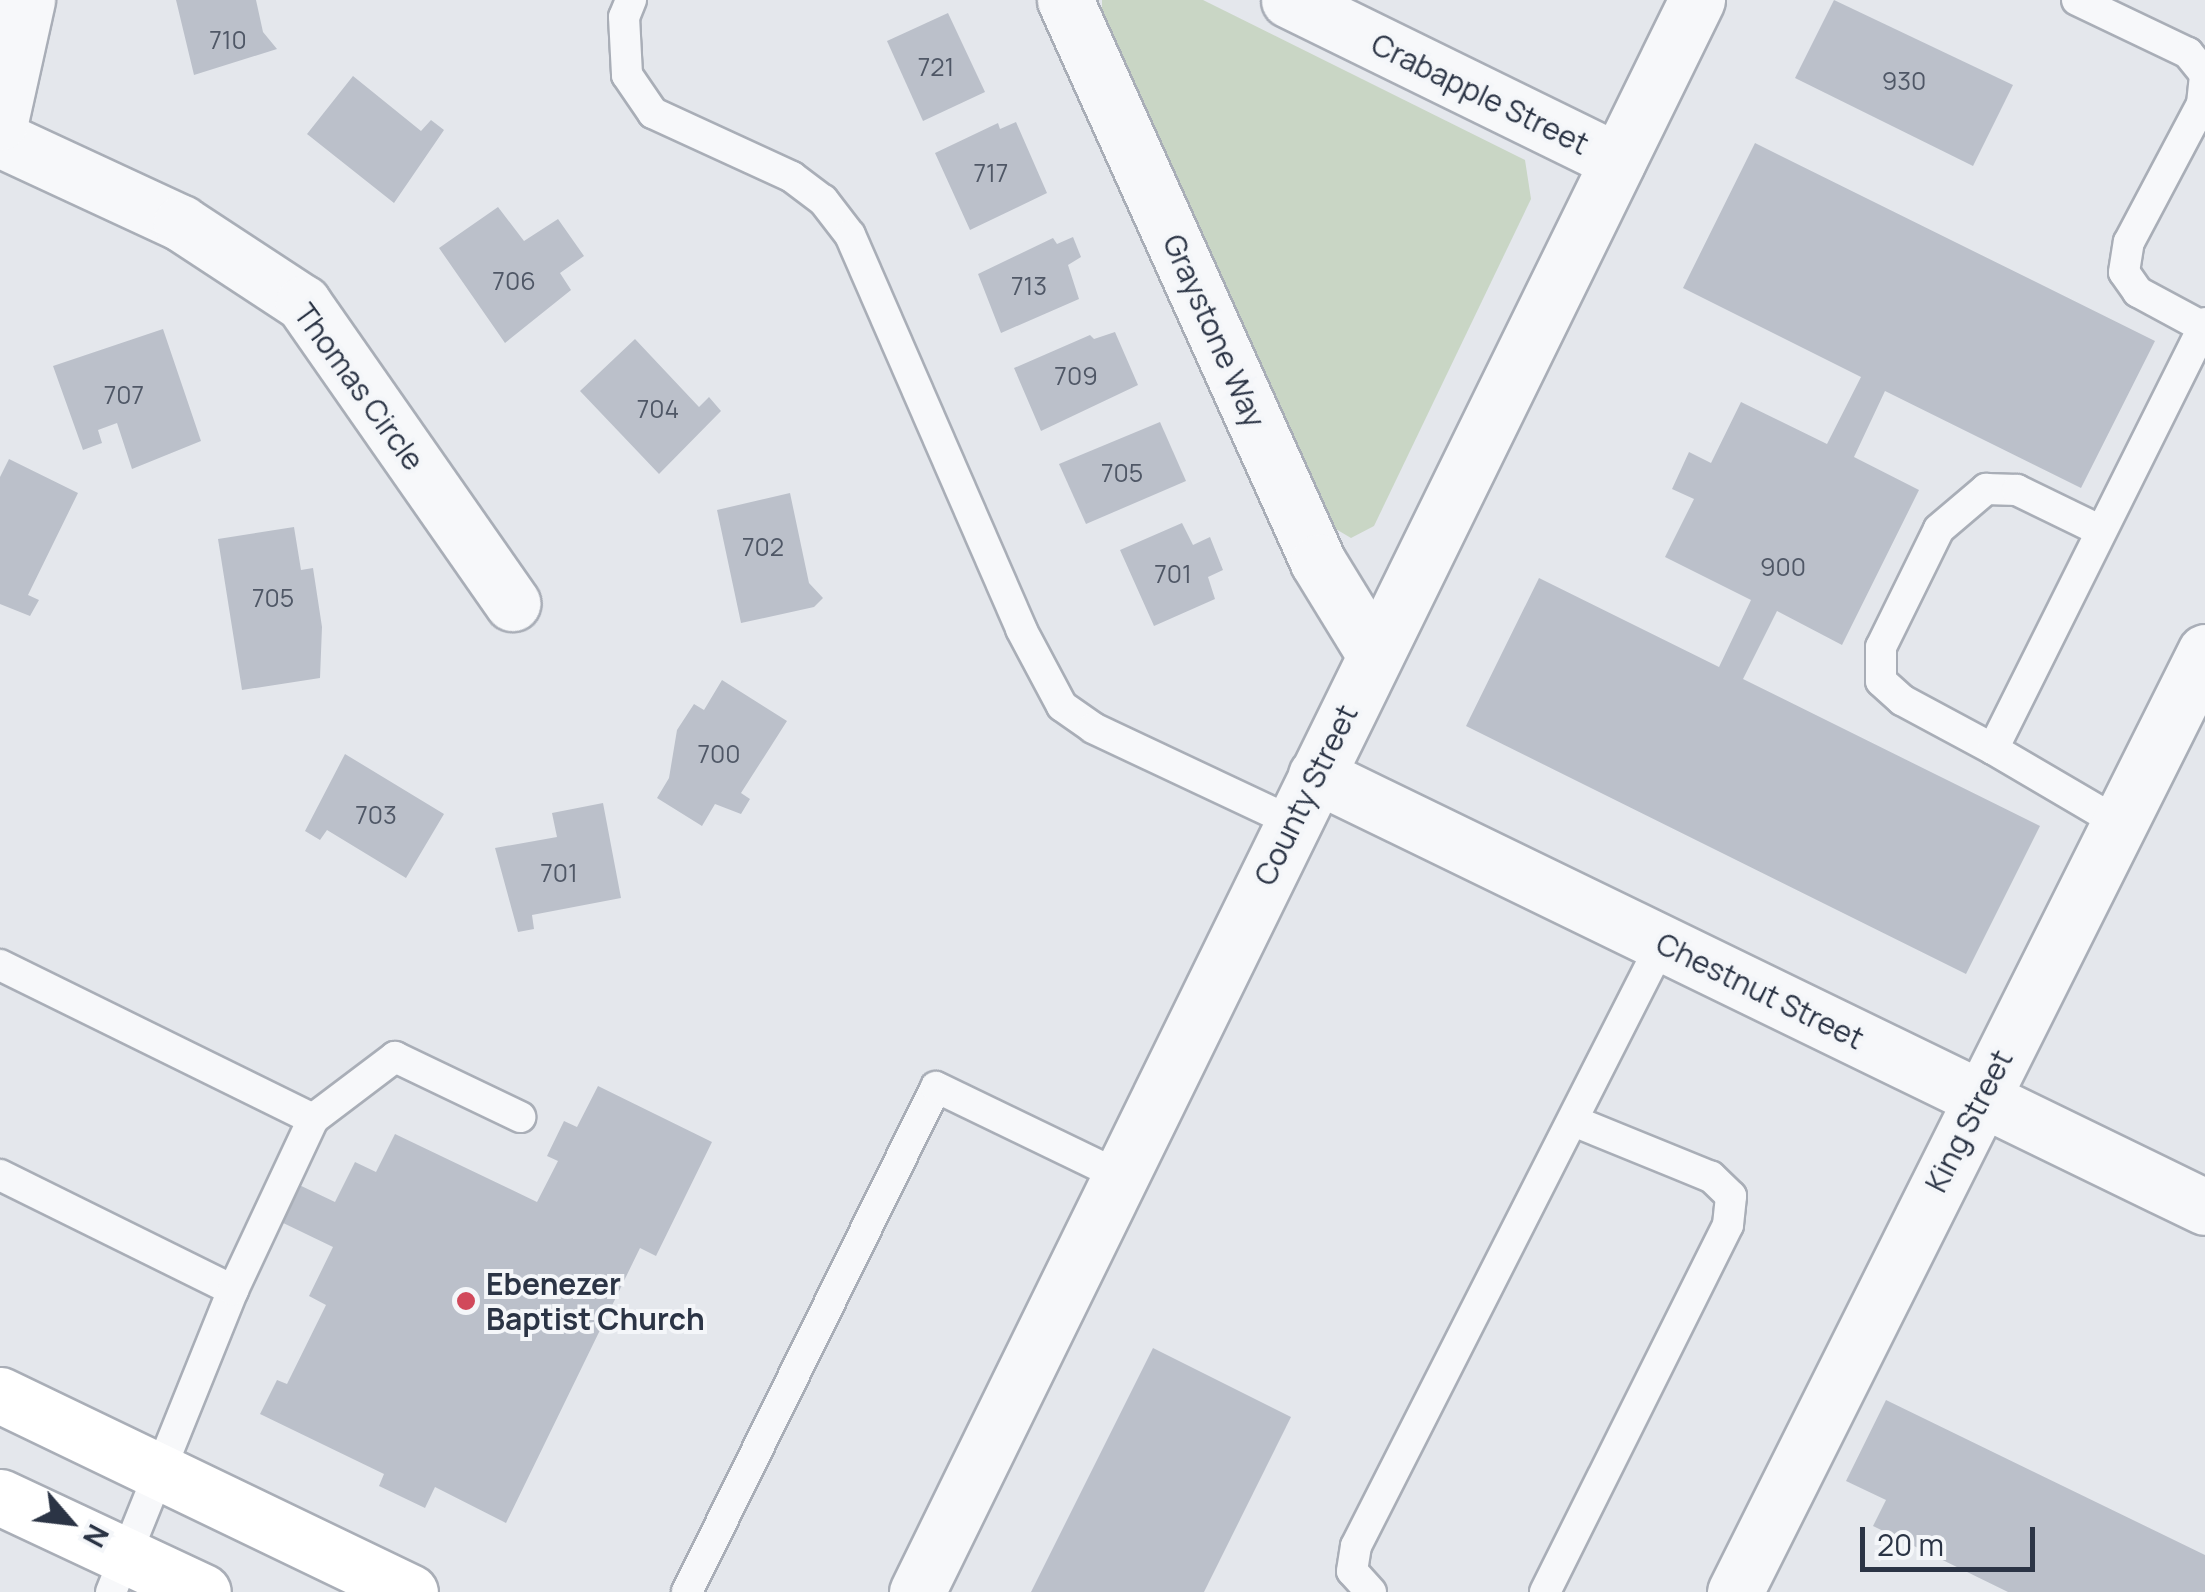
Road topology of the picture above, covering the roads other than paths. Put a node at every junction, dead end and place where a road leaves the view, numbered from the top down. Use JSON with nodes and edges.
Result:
{"nodes":[{"id":1,"x":26,"y":0,"type":"edge"},
{"id":2,"x":632,"y":0,"type":"edge"},
{"id":3,"x":1065,"y":0,"type":"edge"},
{"id":4,"x":1289,"y":0,"type":"edge"},
{"id":5,"x":1697,"y":0,"type":"edge"},
{"id":6,"x":2077,"y":0,"type":"edge"},
{"id":7,"x":2205,"y":74,"type":"edge"},
{"id":8,"x":0,"y":122,"type":"edge"},
{"id":9,"x":0,"y":139,"type":"edge"},
{"id":10,"x":1618,"y":161,"type":"junction"},
{"id":11,"x":2204,"y":325,"type":"edge"},
{"id":12,"x":2101,"y":531,"type":"junction"},
{"id":13,"x":512,"y":603,"type":"dead end"},
{"id":14,"x":2205,"y":652,"type":"edge"},
{"id":15,"x":1375,"y":655,"type":"junction"},
{"id":16,"x":1993,"y":749,"type":"junction"},
{"id":17,"x":1304,"y":798,"type":"junction"},
{"id":18,"x":2119,"y":824,"type":"junction"},
{"id":19,"x":1662,"y":944,"type":"junction"},
{"id":20,"x":0,"y":965,"type":"edge"},
{"id":21,"x":1981,"y":1098,"type":"junction"},
{"id":22,"x":520,"y":1116,"type":"dead end"},
{"id":23,"x":312,"y":1119,"type":"junction"},
{"id":24,"x":1574,"y":1121,"type":"junction"},
{"id":25,"x":0,"y":1175,"type":"edge"},
{"id":26,"x":1120,"y":1176,"type":"junction"},
{"id":27,"x":2205,"y":1207,"type":"edge"},
{"id":28,"x":233,"y":1290,"type":"junction"},
{"id":29,"x":0,"y":1395,"type":"edge"},
{"id":30,"x":163,"y":1473,"type":"junction"},
{"id":31,"x":0,"y":1496,"type":"edge"},
{"id":32,"x":119,"y":1575,"type":"edge"},
{"id":33,"x":204,"y":1592,"type":"edge"},
{"id":34,"x":410,"y":1592,"type":"edge"},
{"id":35,"x":688,"y":1592,"type":"edge"},
{"id":36,"x":917,"y":1592,"type":"edge"},
{"id":37,"x":1372,"y":1592,"type":"edge"},
{"id":38,"x":1545,"y":1592,"type":"edge"},
{"id":39,"x":1735,"y":1592,"type":"edge"}],
"edges":[{"from":1,"to":8,"type":"street"},
{"from":2,"to":17,"type":"lane"},
{"from":3,"to":15,"type":"street","name":"Graystone Way"},
{"from":4,"to":10,"type":"street","name":"Crabapple Street"},
{"from":5,"to":10,"type":"street","name":"County Street"},
{"from":6,"to":7,"type":"lane"},
{"from":7,"to":11,"type":"lane"},
{"from":9,"to":13,"type":"street","name":"Thomas Circle"},
{"from":10,"to":15,"type":"street","name":"County Street"},
{"from":11,"to":12,"type":"lane"},
{"from":12,"to":16,"type":"lane"},
{"from":12,"to":16,"type":"lane"},
{"from":14,"to":18,"type":"street","name":"King Street"},
{"from":15,"to":17,"type":"street","name":"County Street"},
{"from":16,"to":18,"type":"lane"},
{"from":17,"to":19,"type":"street","name":"Chestnut Street"},
{"from":17,"to":26,"type":"street","name":"County Street"},
{"from":18,"to":21,"type":"street","name":"King Street"},
{"from":19,"to":21,"type":"street","name":"Chestnut Street"},
{"from":19,"to":24,"type":"lane"},
{"from":20,"to":23,"type":"lane"},
{"from":21,"to":27,"type":"street","name":"Chestnut Street"},
{"from":21,"to":39,"type":"street","name":"King Street"},
{"from":22,"to":23,"type":"lane"},
{"from":23,"to":28,"type":"lane"},
{"from":24,"to":37,"type":"lane"},
{"from":24,"to":38,"type":"lane"},
{"from":25,"to":28,"type":"lane"},
{"from":26,"to":35,"type":"lane"},
{"from":26,"to":36,"type":"street","name":"County Street"},
{"from":28,"to":30,"type":"lane"},
{"from":29,"to":30,"type":"main road"},
{"from":30,"to":32,"type":"lane"},
{"from":30,"to":34,"type":"main road"},
{"from":31,"to":32,"type":"main road"},
{"from":32,"to":33,"type":"main road"}]}
